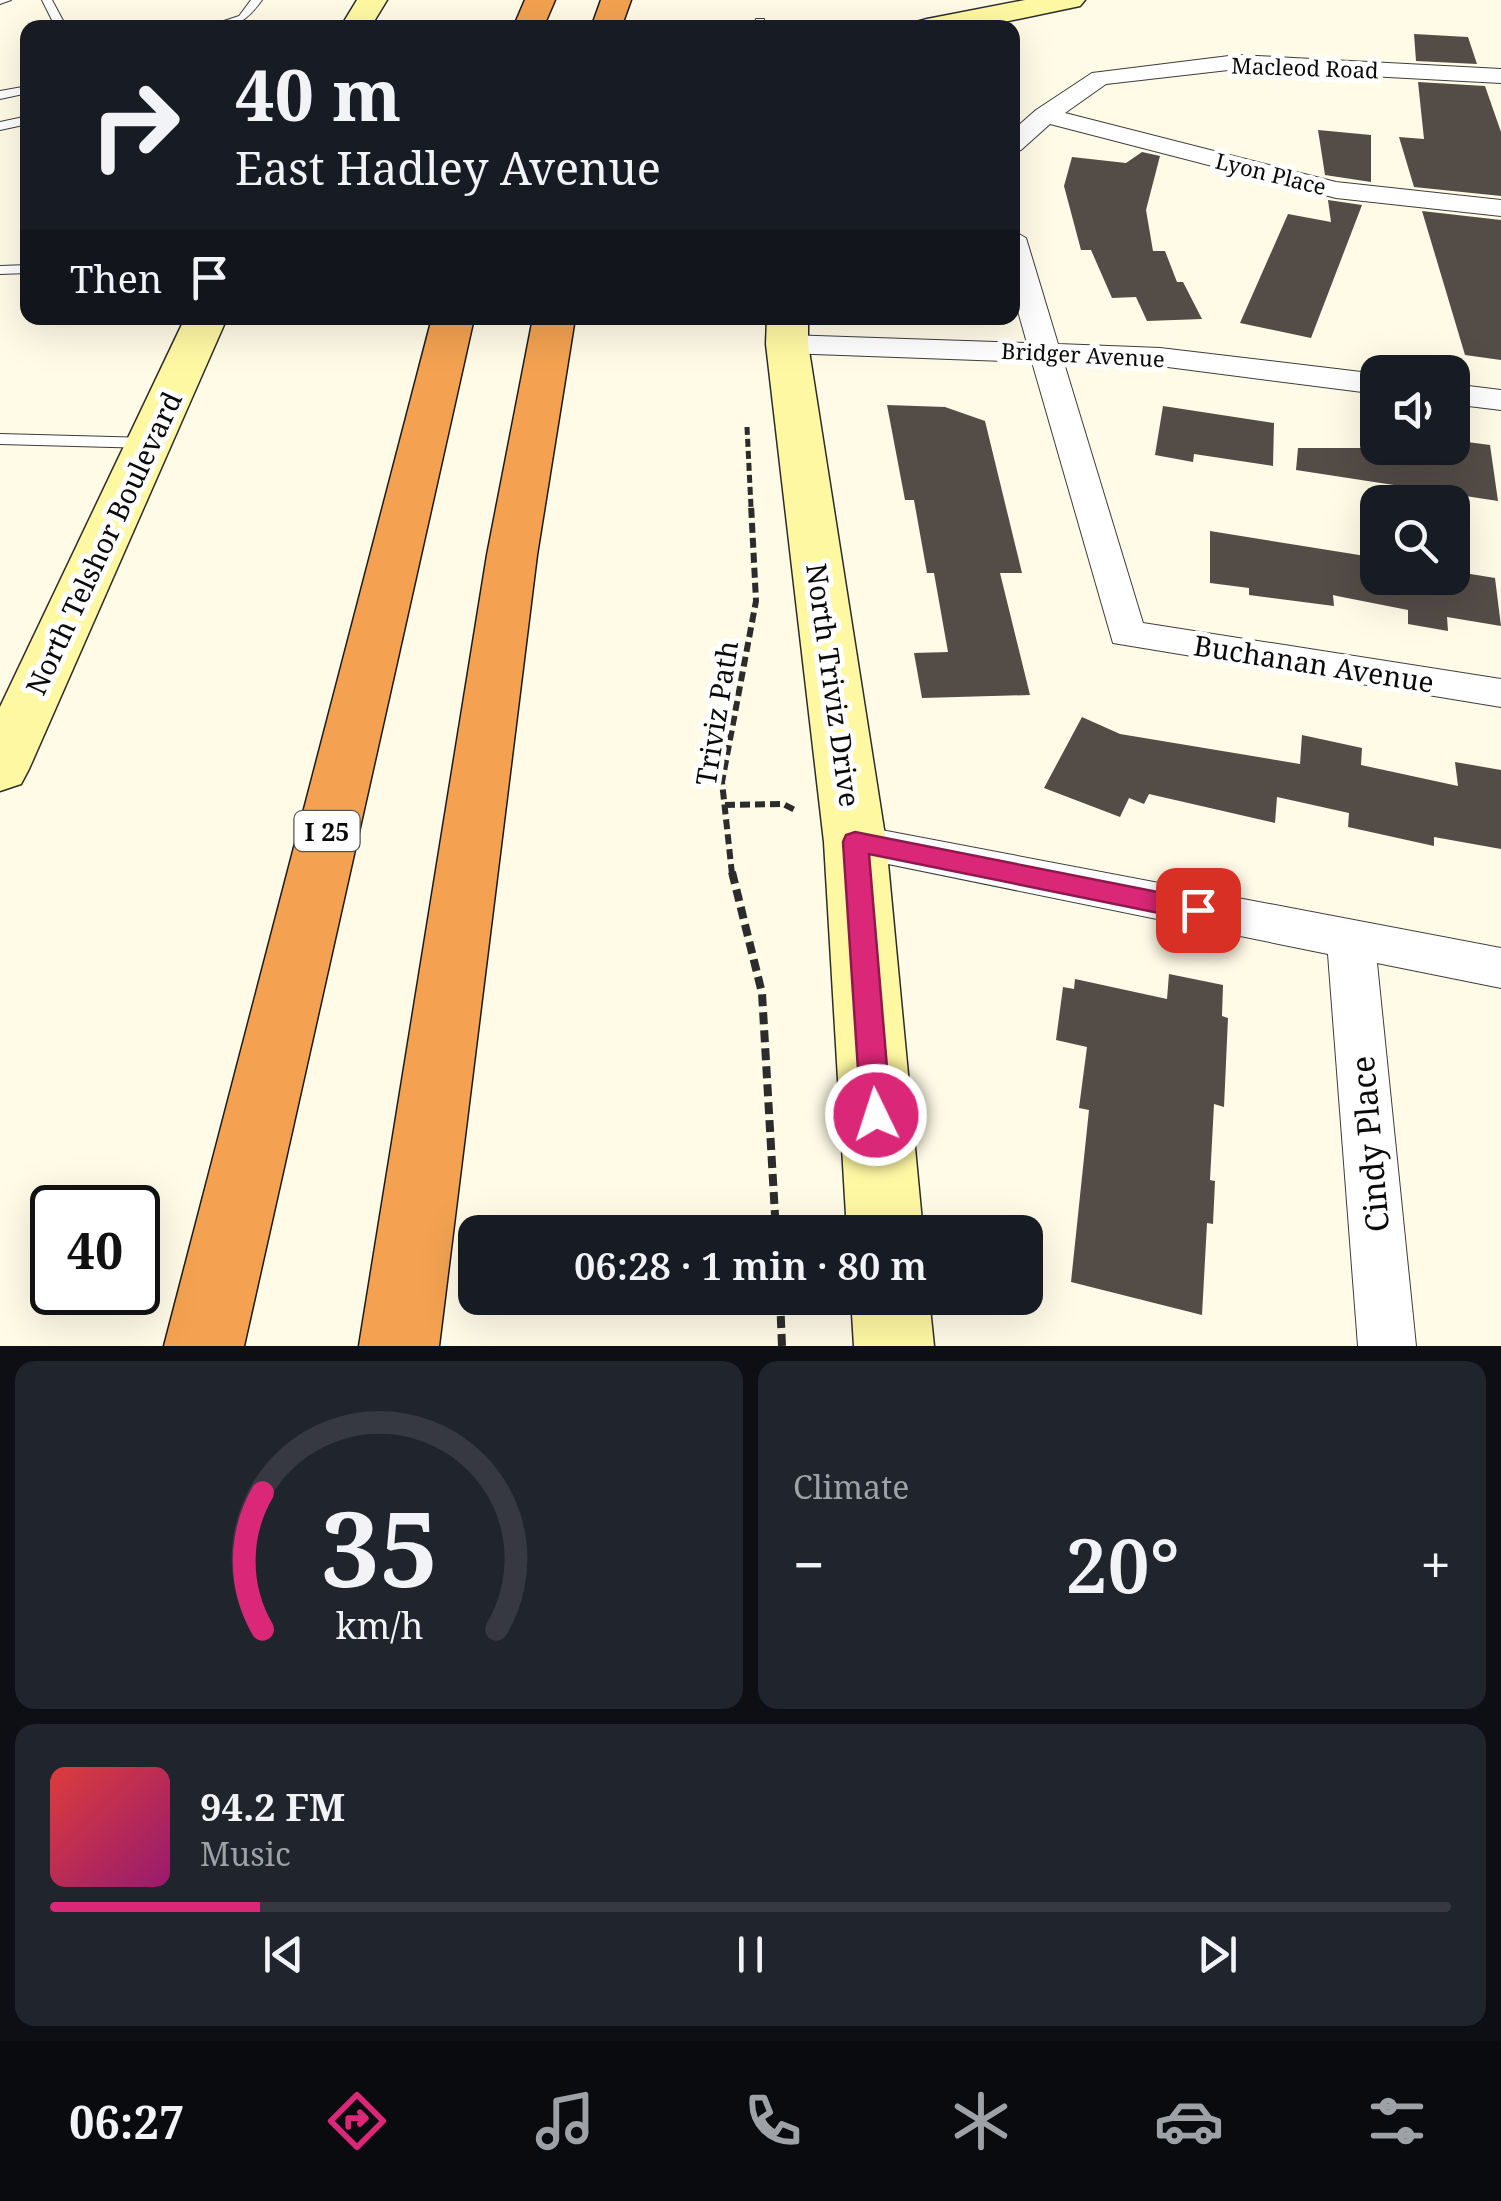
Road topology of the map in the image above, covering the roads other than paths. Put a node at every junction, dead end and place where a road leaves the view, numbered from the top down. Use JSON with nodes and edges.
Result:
{"nodes":[{"id":1,"x":256,"y":0,"type":"edge"},
{"id":2,"x":926,"y":0,"type":"edge"},
{"id":3,"x":1070,"y":0,"type":"edge"},
{"id":4,"x":237,"y":20,"type":"edge"},
{"id":5,"x":907,"y":20,"type":"edge"},
{"id":6,"x":969,"y":20,"type":"edge"},
{"id":7,"x":1501,"y":76,"type":"edge"},
{"id":8,"x":1045,"y":115,"type":"junction"},
{"id":9,"x":1020,"y":138,"type":"edge"},
{"id":10,"x":1501,"y":208,"type":"edge"},
{"id":11,"x":1020,"y":265,"type":"edge"},
{"id":12,"x":203,"y":325,"type":"edge"},
{"id":13,"x":451,"y":325,"type":"edge"},
{"id":14,"x":553,"y":325,"type":"edge"},
{"id":15,"x":787,"y":331,"type":"edge"},
{"id":16,"x":1046,"y":352,"type":"junction"},
{"id":17,"x":1360,"y":382,"type":"edge"},
{"id":18,"x":1470,"y":396,"type":"edge"},
{"id":19,"x":1501,"y":400,"type":"edge"},
{"id":20,"x":0,"y":440,"type":"edge"},
{"id":21,"x":149,"y":443,"type":"junction"},
{"id":22,"x":1501,"y":693,"type":"edge"},
{"id":23,"x":0,"y":769,"type":"edge"},
{"id":24,"x":855,"y":842,"type":"junction"},
{"id":25,"x":1351,"y":941,"type":"junction"},
{"id":26,"x":1501,"y":968,"type":"edge"},
{"id":27,"x":884,"y":1215,"type":"edge"},
{"id":28,"x":891,"y":1315,"type":"edge"},
{"id":29,"x":204,"y":1346,"type":"edge"},
{"id":30,"x":398,"y":1346,"type":"edge"},
{"id":31,"x":894,"y":1346,"type":"edge"},
{"id":32,"x":1387,"y":1346,"type":"edge"}],
"edges":[{"from":1,"to":4,"type":"lane"},
{"from":2,"to":5,"type":"street"},
{"from":3,"to":6,"type":"street"},
{"from":7,"to":8,"type":"street","name":"Macleod Road"},
{"from":8,"to":9,"type":"street","name":"Macleod Road"},
{"from":8,"to":10,"type":"street","name":"Lyon Place"},
{"from":11,"to":16,"type":"street"},
{"from":12,"to":21,"type":"street","name":"North Telshor Boulevard"},
{"from":13,"to":29,"type":"highway","number":"I 25"},
{"from":14,"to":30,"type":"highway"},
{"from":15,"to":16,"type":"street","name":"Bridger Avenue"},
{"from":15,"to":24,"type":"street","name":"North Triviz Drive"},
{"from":16,"to":17,"type":"street","name":"Bridger Avenue"},
{"from":16,"to":22,"type":"street","name":"Buchanan Avenue"},
{"from":18,"to":19,"type":"street"},
{"from":20,"to":21,"type":"lane"},
{"from":21,"to":23,"type":"street","name":"North Telshor Boulevard"},
{"from":24,"to":25,"type":"street"},
{"from":24,"to":27,"type":"street","name":"North Triviz Drive"},
{"from":25,"to":26,"type":"street"},
{"from":25,"to":32,"type":"street","name":"Cindy Place"},
{"from":28,"to":31,"type":"street"}]}
